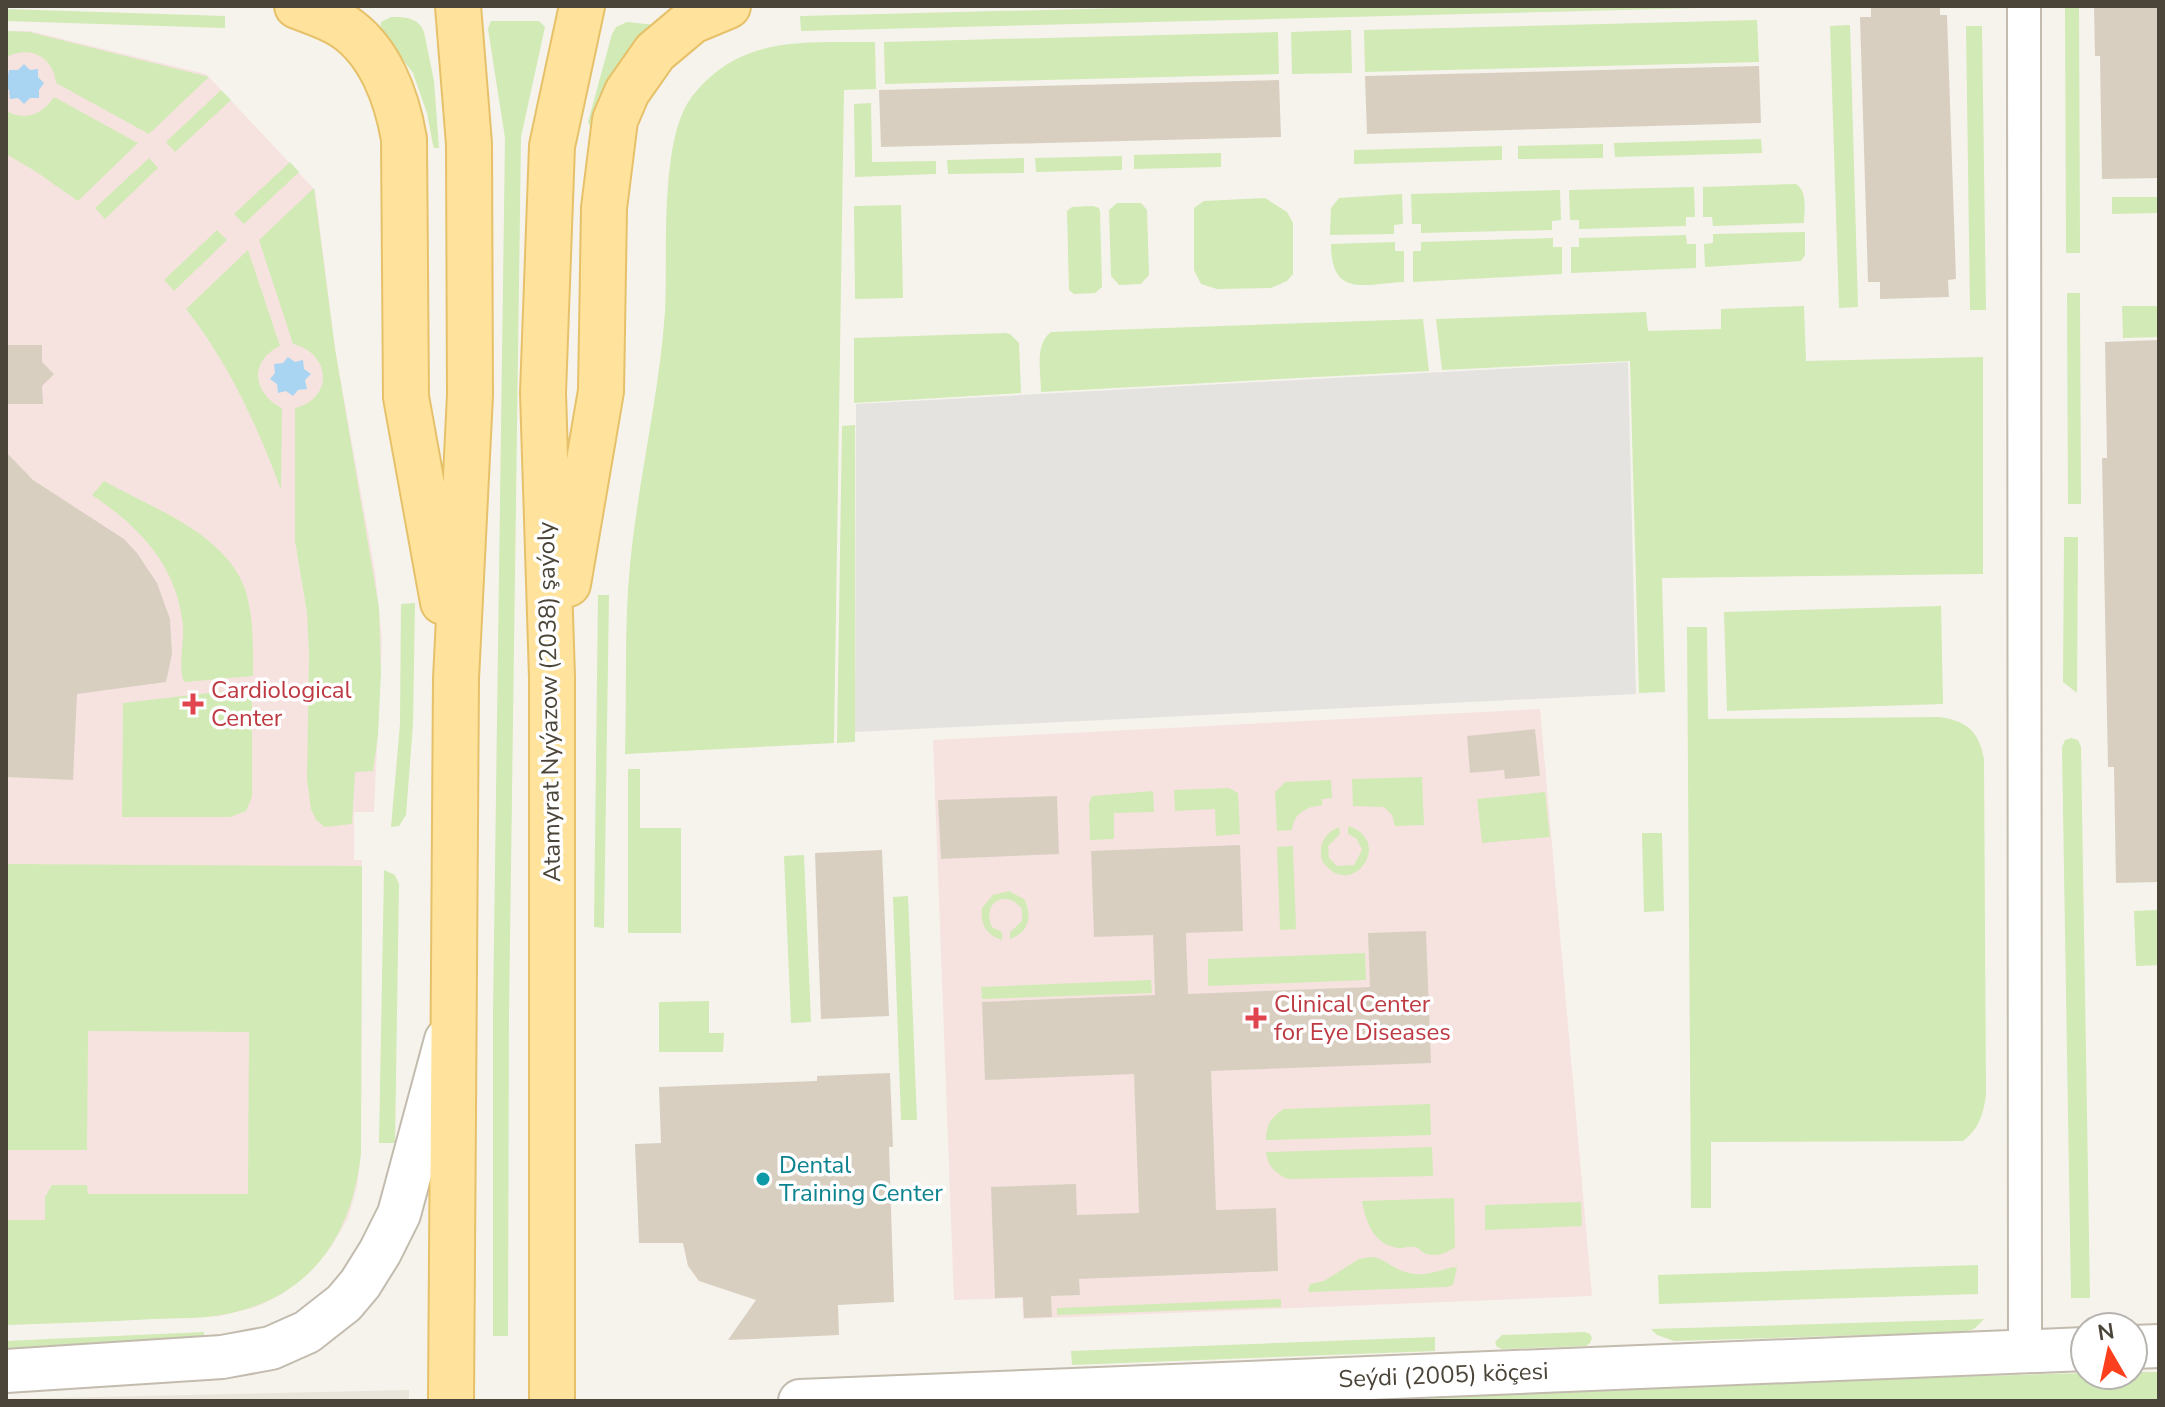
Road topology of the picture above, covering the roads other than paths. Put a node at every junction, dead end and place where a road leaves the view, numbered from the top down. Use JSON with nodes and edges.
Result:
{"nodes":[{"id":1,"x":297,"y":6,"type":"edge"},
{"id":2,"x":458,"y":6,"type":"edge"},
{"id":3,"x":582,"y":6,"type":"edge"},
{"id":4,"x":728,"y":6,"type":"edge"},
{"id":5,"x":2024,"y":6,"type":"edge"},
{"id":6,"x":552,"y":677,"type":"junction"},
{"id":7,"x":456,"y":679,"type":"junction"},
{"id":8,"x":452,"y":1020,"type":"junction"},
{"id":9,"x":2069,"y":1350,"type":"edge"},
{"id":10,"x":2025,"y":1351,"type":"junction"},
{"id":11,"x":6,"y":1371,"type":"edge"},
{"id":12,"x":451,"y":1401,"type":"edge"},
{"id":13,"x":552,"y":1401,"type":"edge"},
{"id":14,"x":800,"y":1401,"type":"edge"}],
"edges":[{"from":1,"to":7,"type":"main road"},
{"from":2,"to":7,"type":"main road"},
{"from":3,"to":6,"type":"main road","name":"Atamyrat Nyýazow (2038) şaýoly"},
{"from":4,"to":6,"type":"main road"},
{"from":5,"to":10,"type":"street"},
{"from":6,"to":13,"type":"main road","name":"Atamyrat Nyýazow (2038) şaýoly"},
{"from":7,"to":8,"type":"main road"},
{"from":8,"to":11,"type":"street"},
{"from":8,"to":12,"type":"main road"},
{"from":9,"to":10,"type":"street","name":"Seýdi (2005) köçesi"},
{"from":10,"to":14,"type":"street","name":"Seýdi (2005) köçesi"}]}
